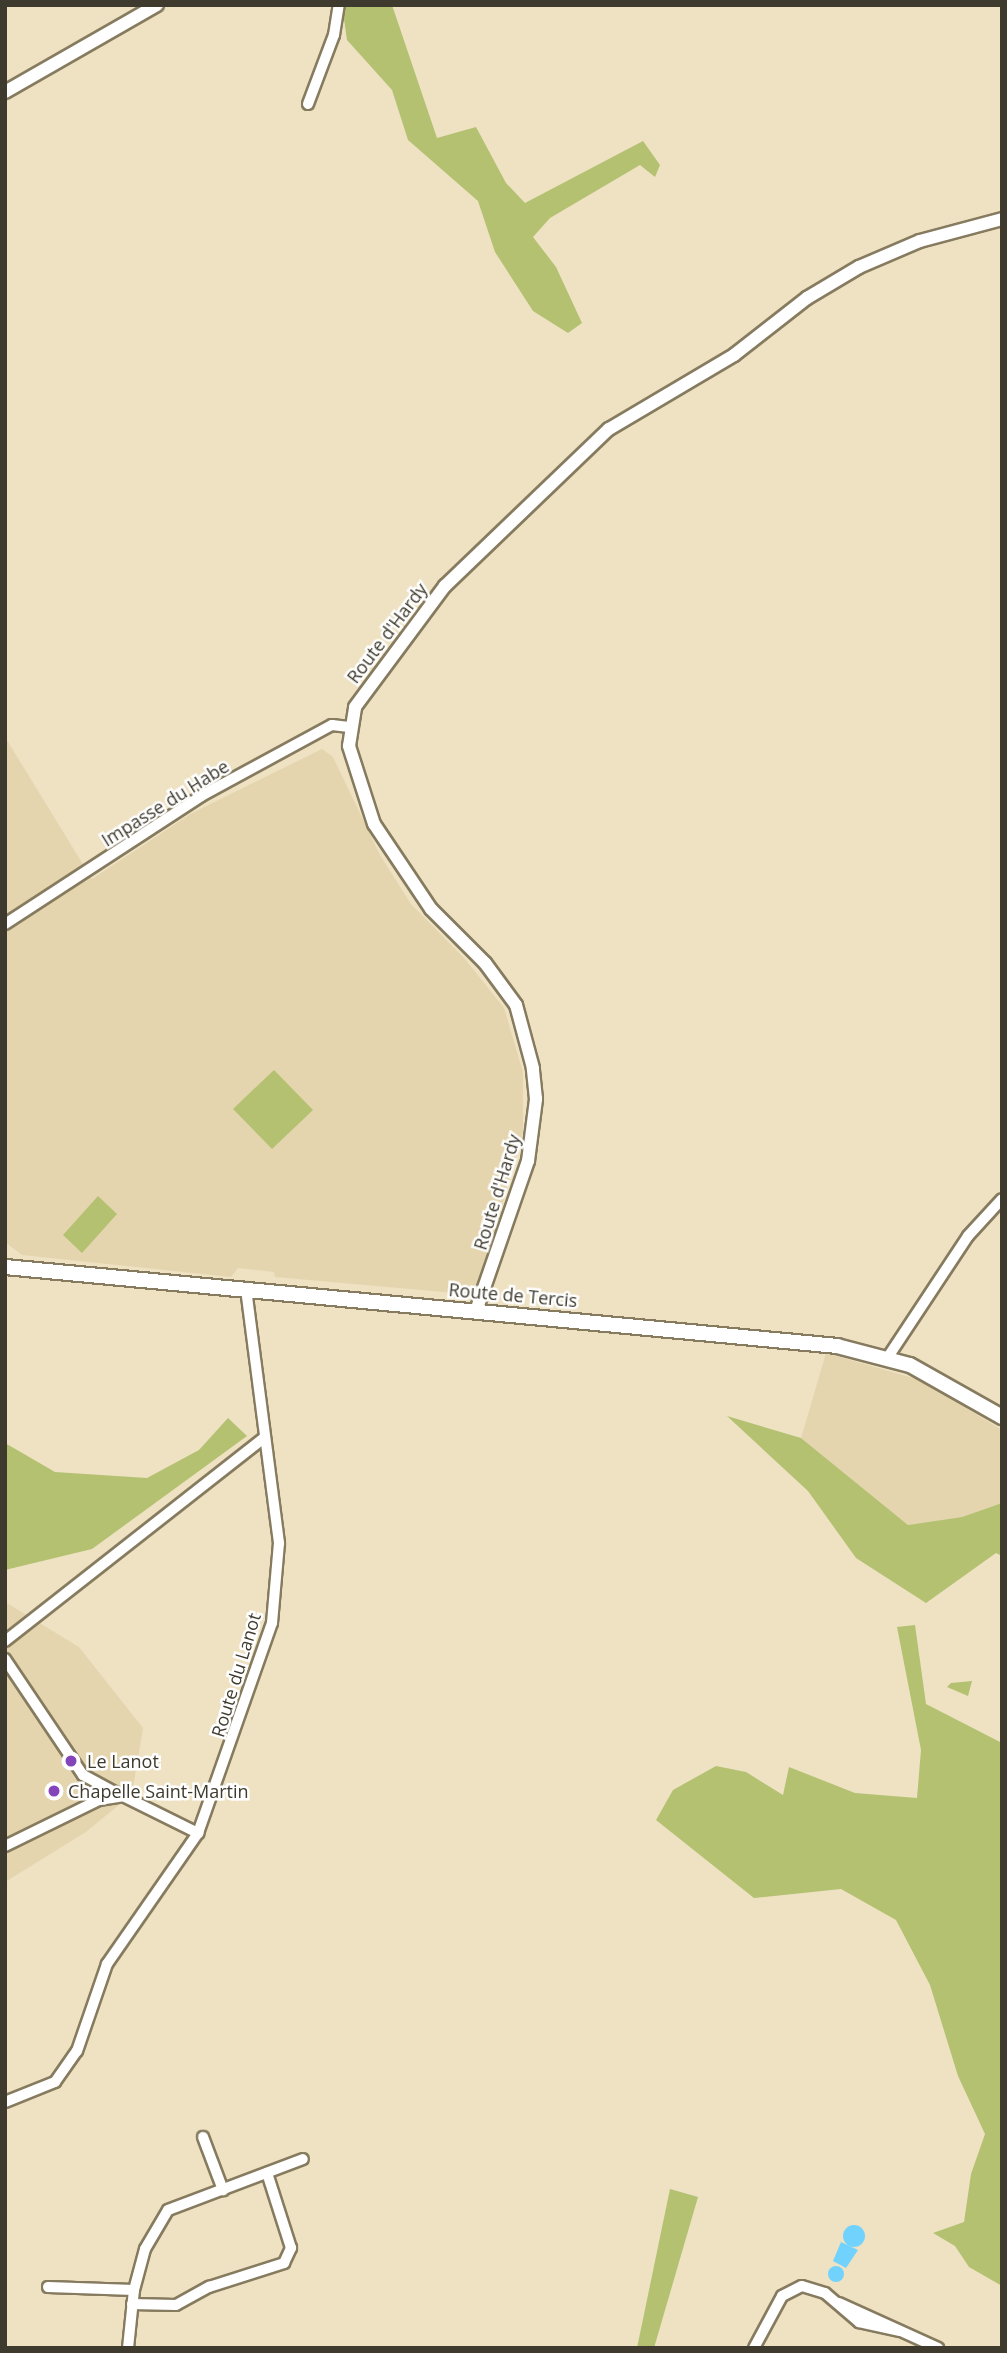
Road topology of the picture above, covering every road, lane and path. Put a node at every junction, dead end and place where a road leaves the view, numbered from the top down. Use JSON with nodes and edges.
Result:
{"nodes":[{"id":1,"x":157,"y":5,"type":"edge"},
{"id":2,"x":339,"y":5,"type":"edge"},
{"id":3,"x":135,"y":11,"type":"edge"},
{"id":4,"x":11,"y":90,"type":"edge"},
{"id":5,"x":308,"y":104,"type":"dead end"},
{"id":6,"x":1002,"y":219,"type":"edge"},
{"id":7,"x":349,"y":727,"type":"junction"},
{"id":8,"x":5,"y":924,"type":"edge"},
{"id":9,"x":1002,"y":1199,"type":"edge"},
{"id":10,"x":5,"y":1267,"type":"edge"},
{"id":11,"x":246,"y":1288,"type":"junction"},
{"id":12,"x":476,"y":1311,"type":"junction"},
{"id":13,"x":887,"y":1357,"type":"junction"},
{"id":14,"x":1002,"y":1417,"type":"edge"},
{"id":15,"x":263,"y":1438,"type":"junction"},
{"id":16,"x":5,"y":1641,"type":"edge"},
{"id":17,"x":5,"y":1659,"type":"edge"},
{"id":18,"x":123,"y":1796,"type":"junction"},
{"id":19,"x":198,"y":1833,"type":"junction"},
{"id":20,"x":5,"y":1846,"type":"edge"},
{"id":21,"x":5,"y":2102,"type":"edge"},
{"id":22,"x":203,"y":2137,"type":"dead end"},
{"id":23,"x":303,"y":2160,"type":"dead end"},
{"id":24,"x":267,"y":2173,"type":"junction"},
{"id":25,"x":223,"y":2190,"type":"junction"},
{"id":26,"x":48,"y":2287,"type":"dead end"},
{"id":27,"x":134,"y":2290,"type":"junction"},
{"id":28,"x":132,"y":2304,"type":"junction"},
{"id":29,"x":128,"y":2348,"type":"edge"},
{"id":30,"x":754,"y":2348,"type":"edge"},
{"id":31,"x":938,"y":2348,"type":"edge"}],
"edges":[{"from":1,"to":3,"type":"street"},
{"from":2,"to":5,"type":"street"},
{"from":3,"to":4,"type":"street"},
{"from":6,"to":7,"type":"street","name":"Route d'Hardy"},
{"from":7,"to":8,"type":"street","name":"Impasse du Habe"},
{"from":7,"to":12,"type":"street","name":"Route d'Hardy"},
{"from":9,"to":13,"type":"street"},
{"from":10,"to":11,"type":"main road","name":"Route de Tercis"},
{"from":11,"to":12,"type":"main road","name":"Route de Tercis"},
{"from":11,"to":15,"type":"street","name":"Route du Lanot"},
{"from":12,"to":13,"type":"main road","name":"Route de Tercis"},
{"from":13,"to":14,"type":"main road","name":"Route de Tercis"},
{"from":15,"to":16,"type":"street"},
{"from":15,"to":19,"type":"street","name":"Route du Lanot"},
{"from":17,"to":18,"type":"street"},
{"from":18,"to":19,"type":"street"},
{"from":18,"to":20,"type":"street"},
{"from":19,"to":21,"type":"street","name":"Route du Lanot"},
{"from":22,"to":25,"type":"street"},
{"from":23,"to":24,"type":"street"},
{"from":24,"to":25,"type":"street"},
{"from":24,"to":28,"type":"street"},
{"from":25,"to":27,"type":"street"},
{"from":26,"to":27,"type":"street"},
{"from":27,"to":28,"type":"street"},
{"from":28,"to":29,"type":"street"},
{"from":30,"to":31,"type":"street"}]}
